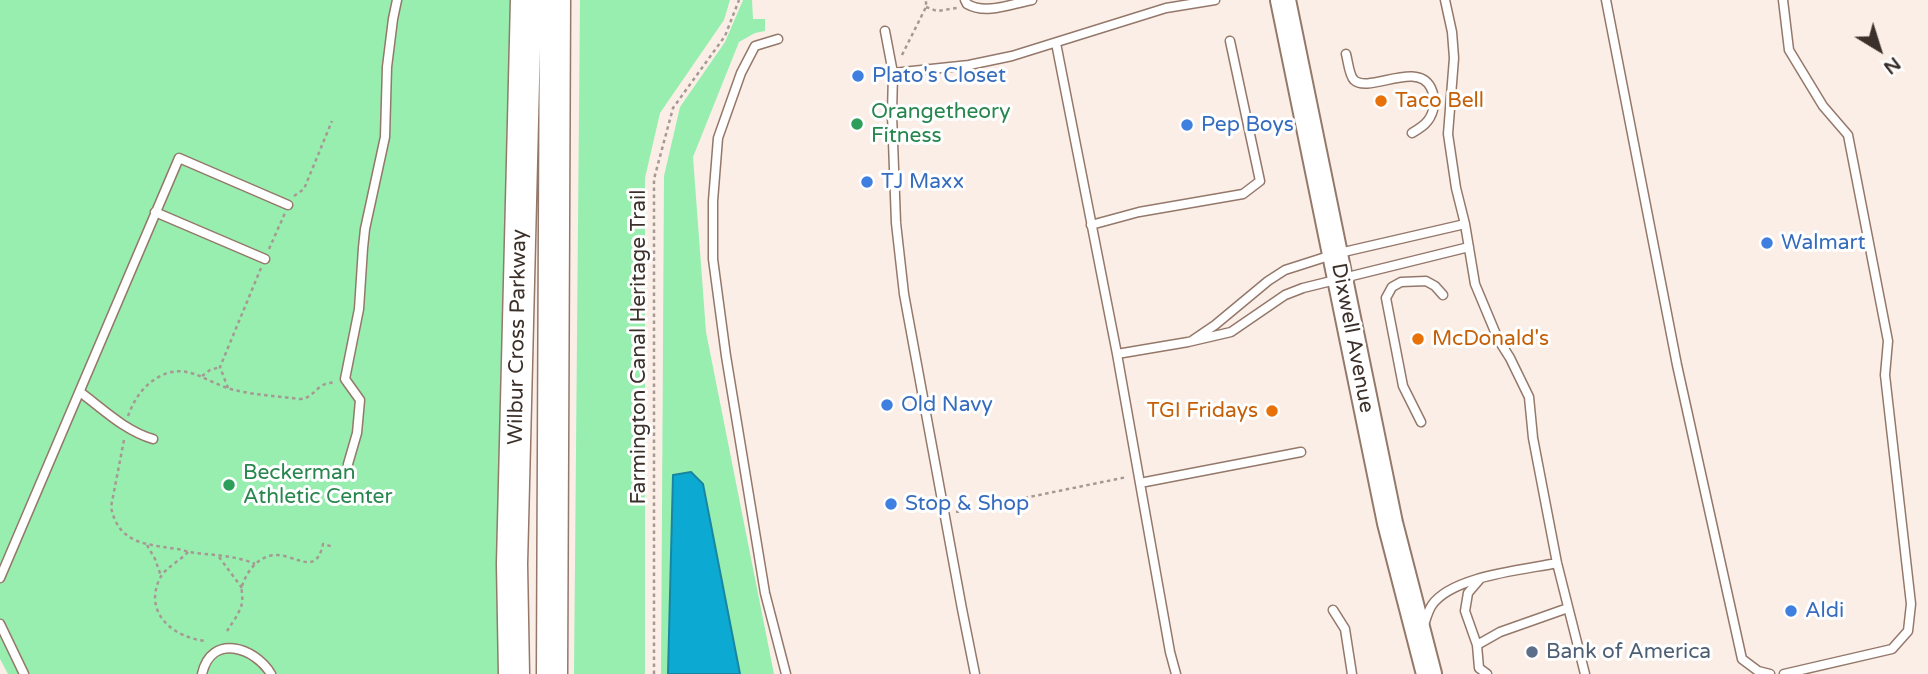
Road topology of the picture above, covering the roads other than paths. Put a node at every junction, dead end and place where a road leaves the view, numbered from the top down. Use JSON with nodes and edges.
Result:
{"nodes":[{"id":1,"x":397,"y":0,"type":"edge"},
{"id":2,"x":526,"y":0,"type":"edge"},
{"id":3,"x":555,"y":0,"type":"edge"},
{"id":4,"x":1032,"y":0,"type":"edge"},
{"id":5,"x":1215,"y":0,"type":"edge"},
{"id":6,"x":1283,"y":0,"type":"edge"},
{"id":7,"x":1445,"y":0,"type":"edge"},
{"id":8,"x":1606,"y":0,"type":"edge"},
{"id":9,"x":1783,"y":0,"type":"edge"},
{"id":10,"x":966,"y":2,"type":"edge"},
{"id":11,"x":885,"y":31,"type":"dead end"},
{"id":12,"x":778,"y":38,"type":"dead end"},
{"id":13,"x":1230,"y":41,"type":"dead end"},
{"id":14,"x":1056,"y":43,"type":"junction"},
{"id":15,"x":1346,"y":54,"type":"dead end"},
{"id":16,"x":893,"y":74,"type":"junction"},
{"id":17,"x":1412,"y":133,"type":"dead end"},
{"id":18,"x":288,"y":205,"type":"road end"},
{"id":19,"x":155,"y":212,"type":"junction"},
{"id":20,"x":1465,"y":224,"type":"junction"},
{"id":21,"x":1091,"y":225,"type":"junction"},
{"id":22,"x":1469,"y":247,"type":"junction"},
{"id":23,"x":1335,"y":254,"type":"junction"},
{"id":24,"x":265,"y":259,"type":"road end"},
{"id":25,"x":1340,"y":279,"type":"junction"},
{"id":26,"x":1443,"y":295,"type":"dead end"},
{"id":27,"x":1188,"y":342,"type":"junction"},
{"id":28,"x":1117,"y":355,"type":"junction"},
{"id":29,"x":80,"y":392,"type":"junction"},
{"id":30,"x":1421,"y":422,"type":"dead end"},
{"id":31,"x":153,"y":439,"type":"dead end"},
{"id":32,"x":1301,"y":452,"type":"dead end"},
{"id":33,"x":348,"y":464,"type":"dead end"},
{"id":34,"x":1140,"y":483,"type":"junction"},
{"id":35,"x":1557,"y":563,"type":"junction"},
{"id":36,"x":0,"y":578,"type":"edge"},
{"id":37,"x":1480,"y":579,"type":"junction"},
{"id":38,"x":1568,"y":608,"type":"junction"},
{"id":39,"x":1333,"y":610,"type":"dead end"},
{"id":40,"x":0,"y":624,"type":"edge"},
{"id":41,"x":1477,"y":645,"type":"junction"},
{"id":42,"x":1426,"y":663,"type":"edge"},
{"id":43,"x":24,"y":674,"type":"edge"},
{"id":44,"x":202,"y":674,"type":"edge"},
{"id":45,"x":271,"y":674,"type":"edge"},
{"id":46,"x":514,"y":674,"type":"edge"},
{"id":47,"x":552,"y":674,"type":"edge"},
{"id":48,"x":786,"y":674,"type":"edge"},
{"id":49,"x":975,"y":674,"type":"edge"},
{"id":50,"x":1176,"y":674,"type":"edge"},
{"id":51,"x":1352,"y":674,"type":"edge"},
{"id":52,"x":1487,"y":674,"type":"edge"},
{"id":53,"x":1585,"y":674,"type":"edge"},
{"id":54,"x":1770,"y":674,"type":"edge"},
{"id":55,"x":1784,"y":674,"type":"edge"}],
"edges":[{"from":1,"to":33,"type":"lane"},
{"from":2,"to":46,"type":"highway","name":"Wilbur Cross Parkway"},
{"from":3,"to":47,"type":"highway","name":"Wilbur Cross Parkway"},
{"from":4,"to":10,"type":"lane"},
{"from":5,"to":14,"type":"lane"},
{"from":6,"to":23,"type":"main road","name":"Dixwell Avenue"},
{"from":7,"to":20,"type":"lane"},
{"from":8,"to":54,"type":"lane"},
{"from":9,"to":55,"type":"lane"},
{"from":11,"to":16,"type":"lane"},
{"from":12,"to":48,"type":"lane"},
{"from":13,"to":21,"type":"lane"},
{"from":14,"to":16,"type":"lane"},
{"from":14,"to":21,"type":"lane"},
{"from":15,"to":17,"type":"lane"},
{"from":16,"to":49,"type":"lane"},
{"from":18,"to":19,"type":"lane"},
{"from":19,"to":24,"type":"lane"},
{"from":19,"to":29,"type":"lane"},
{"from":20,"to":22,"type":"lane"},
{"from":20,"to":23,"type":"lane"},
{"from":21,"to":28,"type":"lane"},
{"from":22,"to":25,"type":"lane"},
{"from":22,"to":35,"type":"lane"},
{"from":23,"to":25,"type":"main road","name":"Dixwell Avenue"},
{"from":23,"to":27,"type":"lane"},
{"from":25,"to":27,"type":"lane"},
{"from":25,"to":42,"type":"main road","name":"Dixwell Avenue"},
{"from":26,"to":30,"type":"lane"},
{"from":27,"to":28,"type":"lane"},
{"from":28,"to":34,"type":"lane"},
{"from":29,"to":31,"type":"lane"},
{"from":29,"to":36,"type":"lane"},
{"from":32,"to":34,"type":"lane"},
{"from":34,"to":50,"type":"lane"},
{"from":35,"to":37,"type":"lane"},
{"from":35,"to":38,"type":"lane"},
{"from":37,"to":41,"type":"lane"},
{"from":37,"to":42,"type":"lane"},
{"from":38,"to":41,"type":"lane"},
{"from":38,"to":53,"type":"lane"},
{"from":39,"to":51,"type":"lane"},
{"from":40,"to":43,"type":"lane"},
{"from":41,"to":52,"type":"lane"},
{"from":44,"to":45,"type":"lane"}]}
